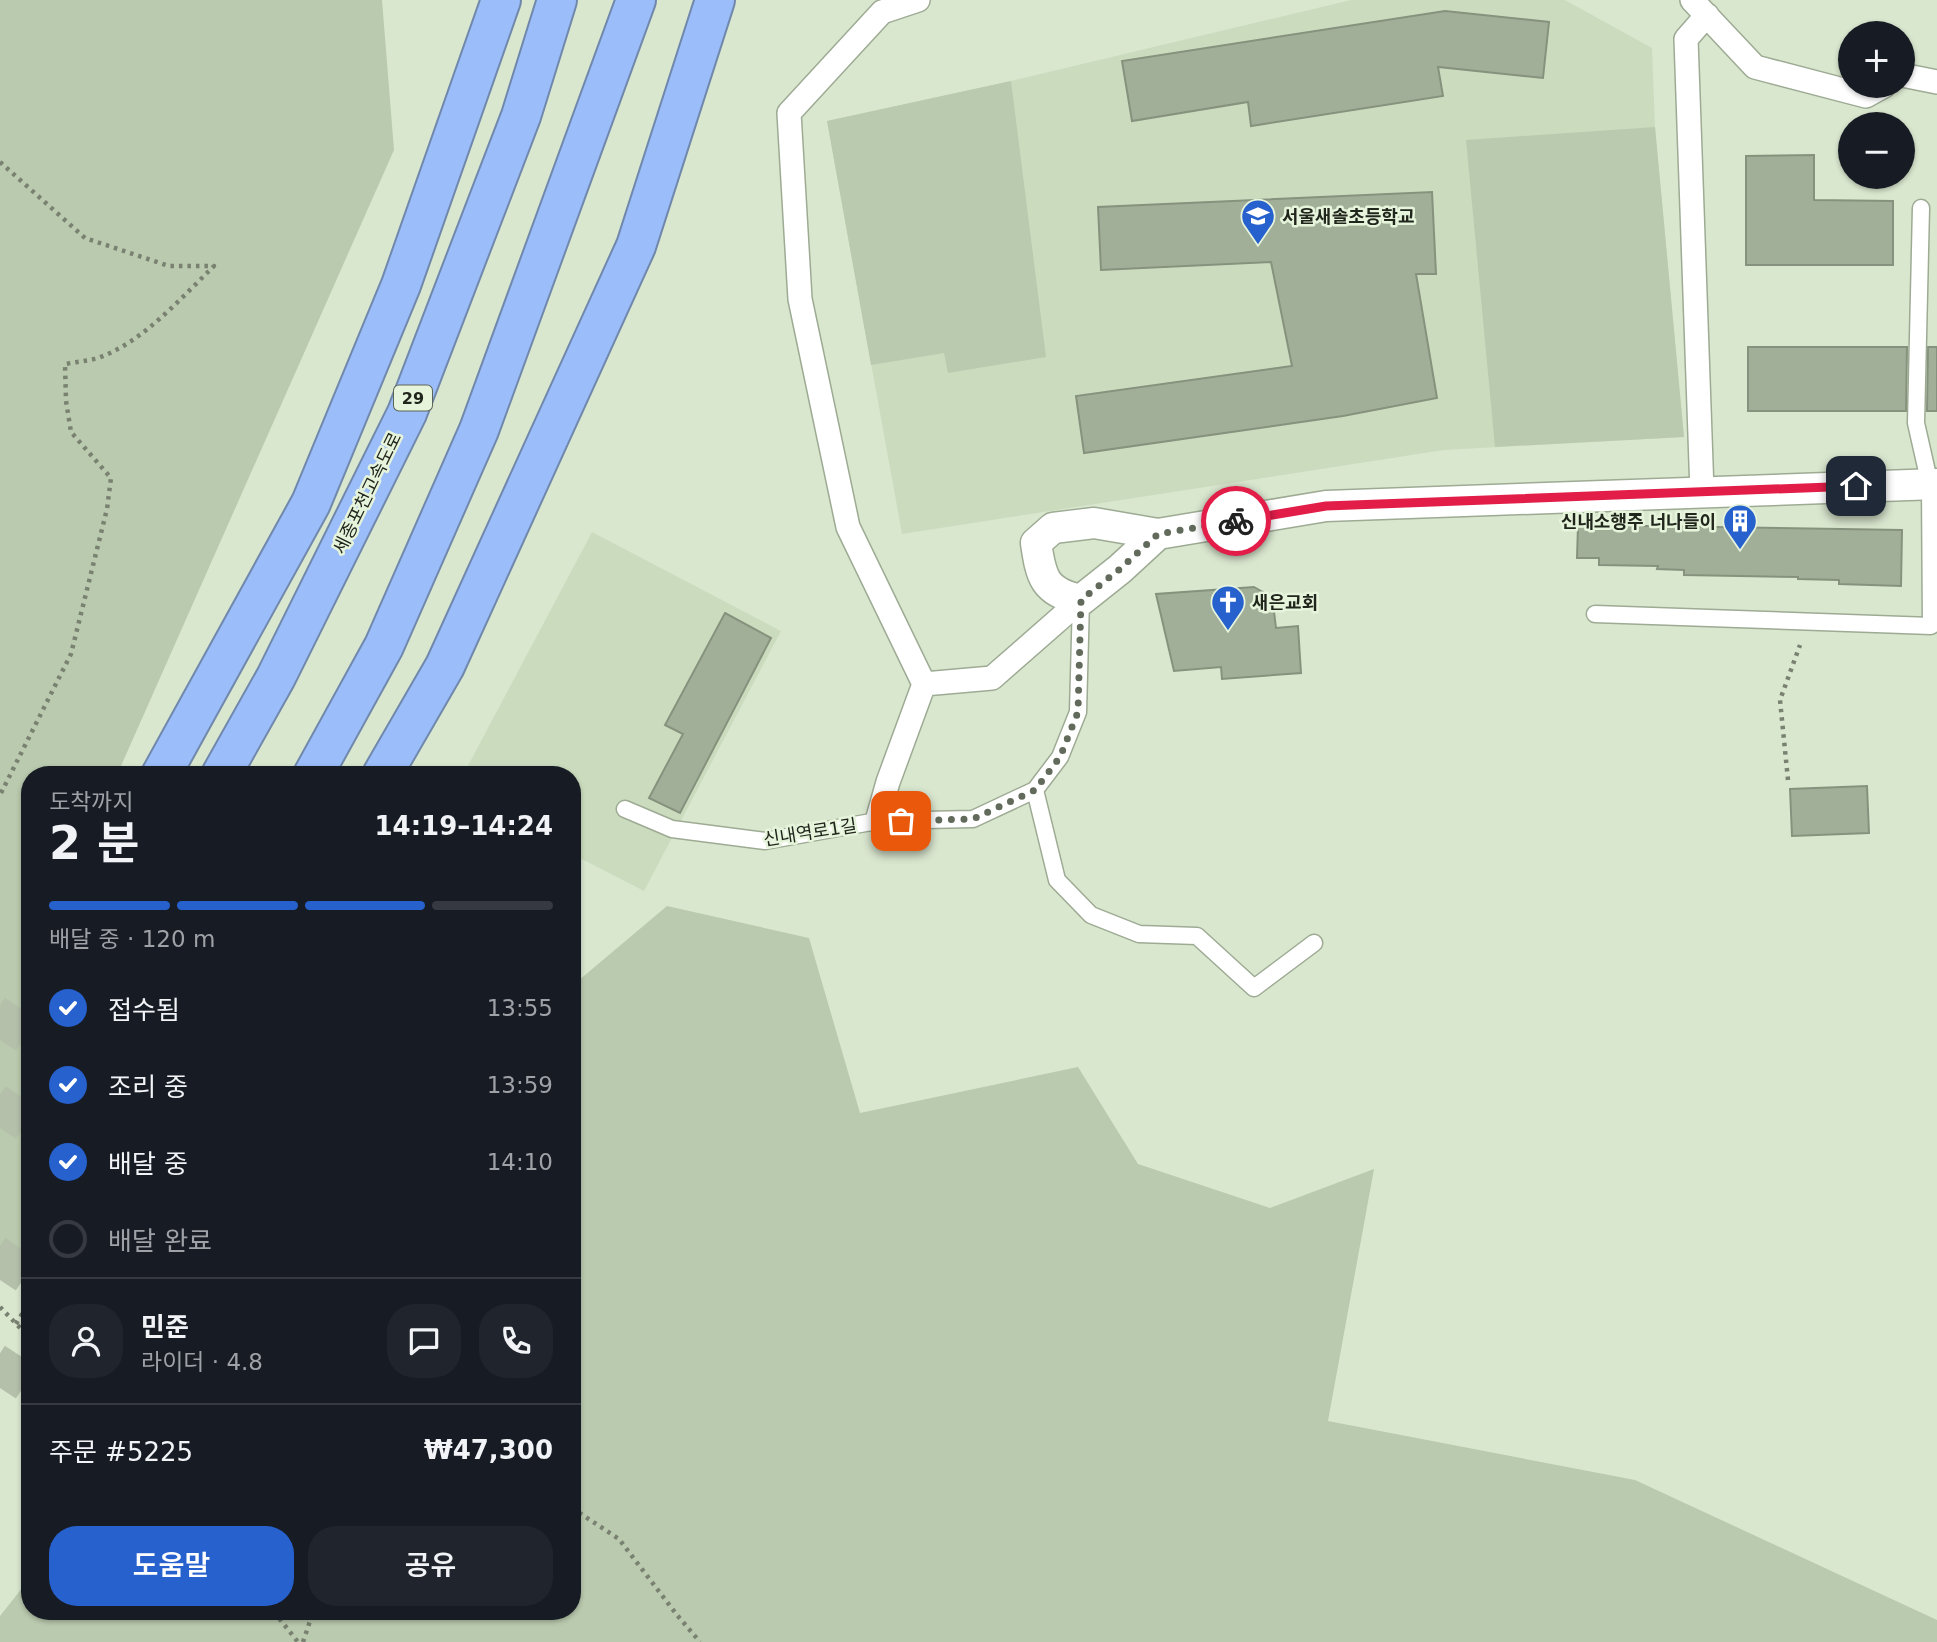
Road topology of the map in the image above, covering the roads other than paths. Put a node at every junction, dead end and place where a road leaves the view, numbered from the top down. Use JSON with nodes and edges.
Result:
{"nodes":[{"id":1,"x":502,"y":0,"type":"edge"},
{"id":2,"x":557,"y":0,"type":"edge"},
{"id":3,"x":636,"y":0,"type":"edge"},
{"id":4,"x":715,"y":0,"type":"edge"},
{"id":5,"x":918,"y":0,"type":"edge"},
{"id":6,"x":1700,"y":8,"type":"edge"},
{"id":7,"x":1915,"y":78,"type":"edge"},
{"id":8,"x":1937,"y":82,"type":"edge"},
{"id":9,"x":1838,"y":89,"type":"edge"},
{"id":10,"x":1921,"y":208,"type":"dead end"},
{"id":11,"x":1934,"y":484,"type":"edge"},
{"id":12,"x":1702,"y":492,"type":"junction"},
{"id":13,"x":1158,"y":534,"type":"junction"},
{"id":14,"x":1081,"y":600,"type":"junction"},
{"id":15,"x":1595,"y":614,"type":"dead end"},
{"id":16,"x":924,"y":684,"type":"junction"},
{"id":17,"x":167,"y":766,"type":"edge"},
{"id":18,"x":226,"y":766,"type":"edge"},
{"id":19,"x":318,"y":766,"type":"edge"},
{"id":20,"x":387,"y":766,"type":"edge"},
{"id":21,"x":1035,"y":790,"type":"junction"},
{"id":22,"x":625,"y":809,"type":"dead end"},
{"id":23,"x":877,"y":821,"type":"junction"},
{"id":24,"x":1314,"y":943,"type":"dead end"}],
"edges":[{"from":1,"to":17,"type":"highway"},
{"from":2,"to":18,"type":"highway","name":"세종포천고속도로","number":"29"},
{"from":3,"to":19,"type":"highway"},
{"from":4,"to":20,"type":"highway"},
{"from":5,"to":16,"type":"street"},
{"from":6,"to":9,"type":"street"},
{"from":6,"to":12,"type":"street"},
{"from":7,"to":8,"type":"street"},
{"from":10,"to":11,"type":"lane"},
{"from":11,"to":12,"type":"street"},
{"from":11,"to":15,"type":"lane"},
{"from":12,"to":13,"type":"street"},
{"from":13,"to":14,"type":"street"},
{"from":13,"to":14,"type":"street"},
{"from":14,"to":16,"type":"street"},
{"from":14,"to":21,"type":"lane","name":"신내역로1길"},
{"from":16,"to":23,"type":"street"},
{"from":21,"to":23,"type":"lane","name":"신내역로1길"},
{"from":21,"to":24,"type":"lane"},
{"from":22,"to":23,"type":"lane","name":"신내역로1길"}]}
